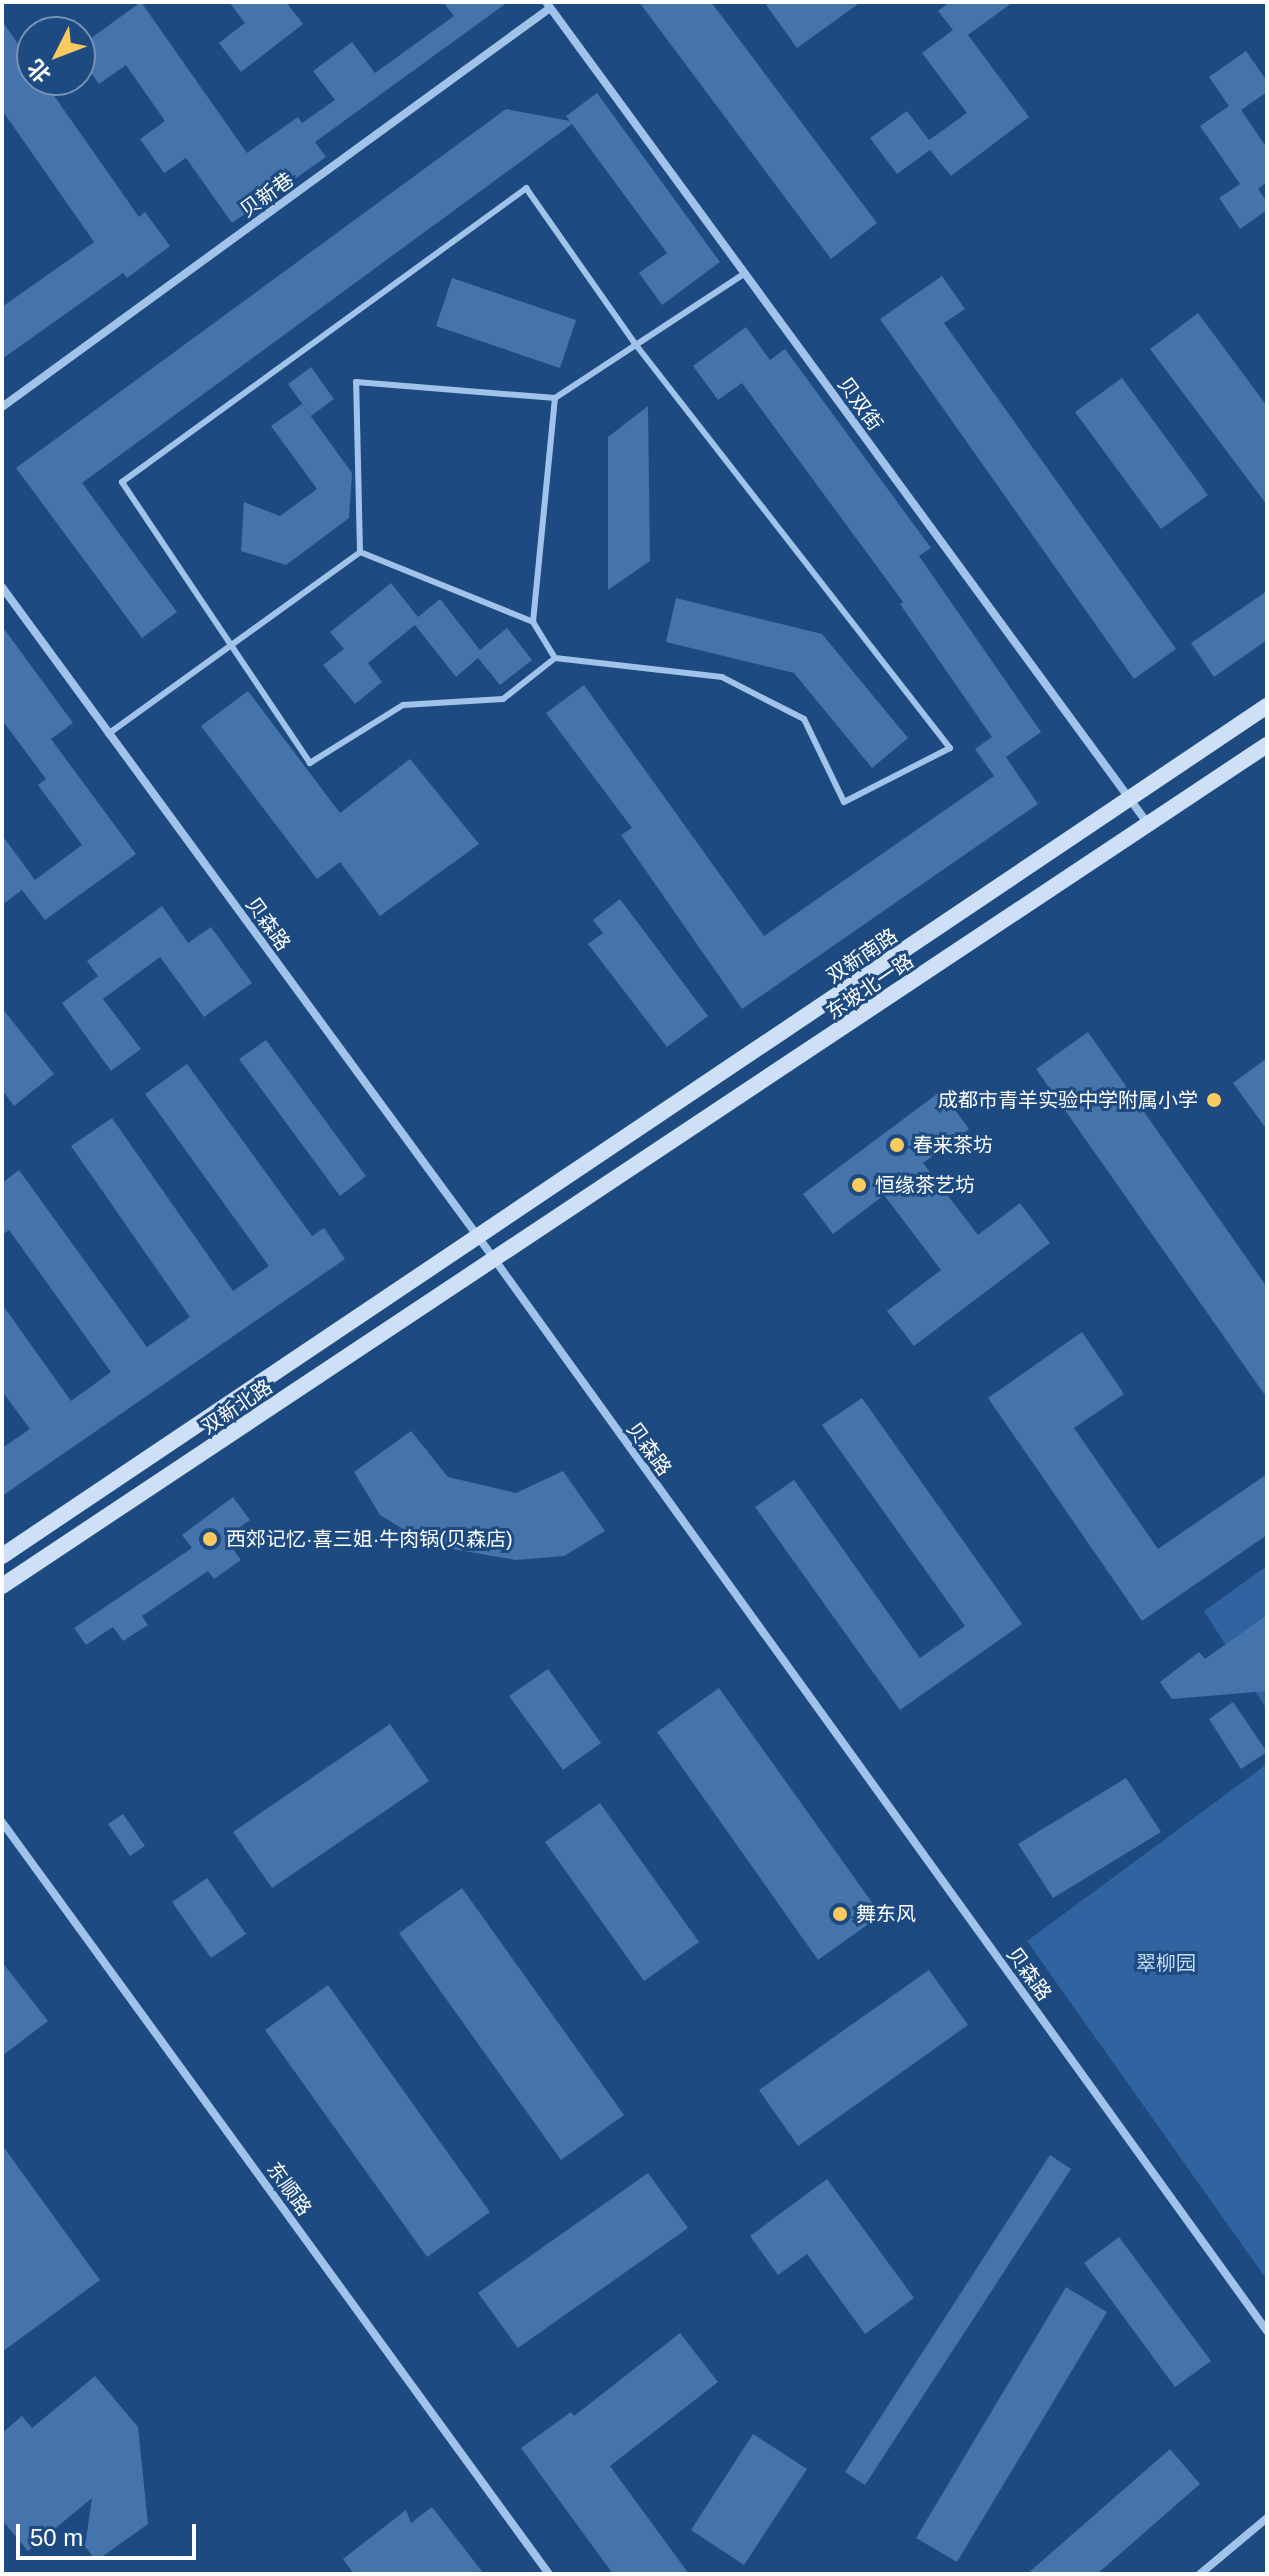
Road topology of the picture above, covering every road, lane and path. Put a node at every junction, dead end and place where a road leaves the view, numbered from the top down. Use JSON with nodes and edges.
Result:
{"nodes":[{"id":1,"x":548,"y":5,"type":"edge"},
{"id":2,"x":745,"y":273,"type":"junction"},
{"id":3,"x":636,"y":345,"type":"junction"},
{"id":4,"x":555,"y":398,"type":"junction"},
{"id":5,"x":2,"y":407,"type":"edge"},
{"id":6,"x":360,"y":552,"type":"junction"},
{"id":7,"x":2,"y":587,"type":"edge"},
{"id":8,"x":533,"y":622,"type":"junction"},
{"id":9,"x":233,"y":645,"type":"junction"},
{"id":10,"x":555,"y":658,"type":"junction"},
{"id":11,"x":1267,"y":706,"type":"edge"},
{"id":12,"x":108,"y":734,"type":"junction"},
{"id":13,"x":1267,"y":745,"type":"edge"},
{"id":14,"x":1130,"y":800,"type":"junction"},
{"id":15,"x":1149,"y":826,"type":"junction"},
{"id":16,"x":479,"y":1238,"type":"junction"},
{"id":17,"x":493,"y":1260,"type":"junction"},
{"id":18,"x":2,"y":1556,"type":"edge"},
{"id":19,"x":2,"y":1586,"type":"edge"},
{"id":20,"x":2,"y":1822,"type":"edge"},
{"id":21,"x":1267,"y":2331,"type":"edge"},
{"id":22,"x":1267,"y":2518,"type":"edge"},
{"id":23,"x":549,"y":2574,"type":"edge"},
{"id":24,"x":1200,"y":2574,"type":"edge"}],
"edges":[{"from":1,"to":2,"type":"street","name":"贝双街"},
{"from":1,"to":5,"type":"street","name":"贝新巷"},
{"from":2,"to":3,"type":"lane"},
{"from":2,"to":14,"type":"street","name":"贝双街"},
{"from":3,"to":4,"type":"lane"},
{"from":3,"to":9,"type":"lane"},
{"from":3,"to":10,"type":"lane"},
{"from":4,"to":6,"type":"lane"},
{"from":4,"to":8,"type":"lane"},
{"from":6,"to":8,"type":"lane"},
{"from":6,"to":9,"type":"lane"},
{"from":7,"to":12,"type":"street","name":"贝森路"},
{"from":8,"to":10,"type":"lane"},
{"from":9,"to":10,"type":"lane"},
{"from":9,"to":12,"type":"lane"},
{"from":11,"to":14,"type":"street","name":"双新南路"},
{"from":12,"to":16,"type":"street","name":"贝森路"},
{"from":13,"to":15,"type":"street","name":"东坡北一路"},
{"from":14,"to":15,"type":"street","name":"贝双街"},
{"from":14,"to":16,"type":"street","name":"双新南路"},
{"from":15,"to":17,"type":"street","name":"东坡北一路"},
{"from":16,"to":17,"type":"street","name":"贝森路"},
{"from":16,"to":18,"type":"street","name":"双新北路"},
{"from":17,"to":19,"type":"street","name":"双新北路"},
{"from":17,"to":21,"type":"street","name":"贝森路"},
{"from":20,"to":23,"type":"street","name":"东顺路"},
{"from":22,"to":24,"type":"street"}]}
